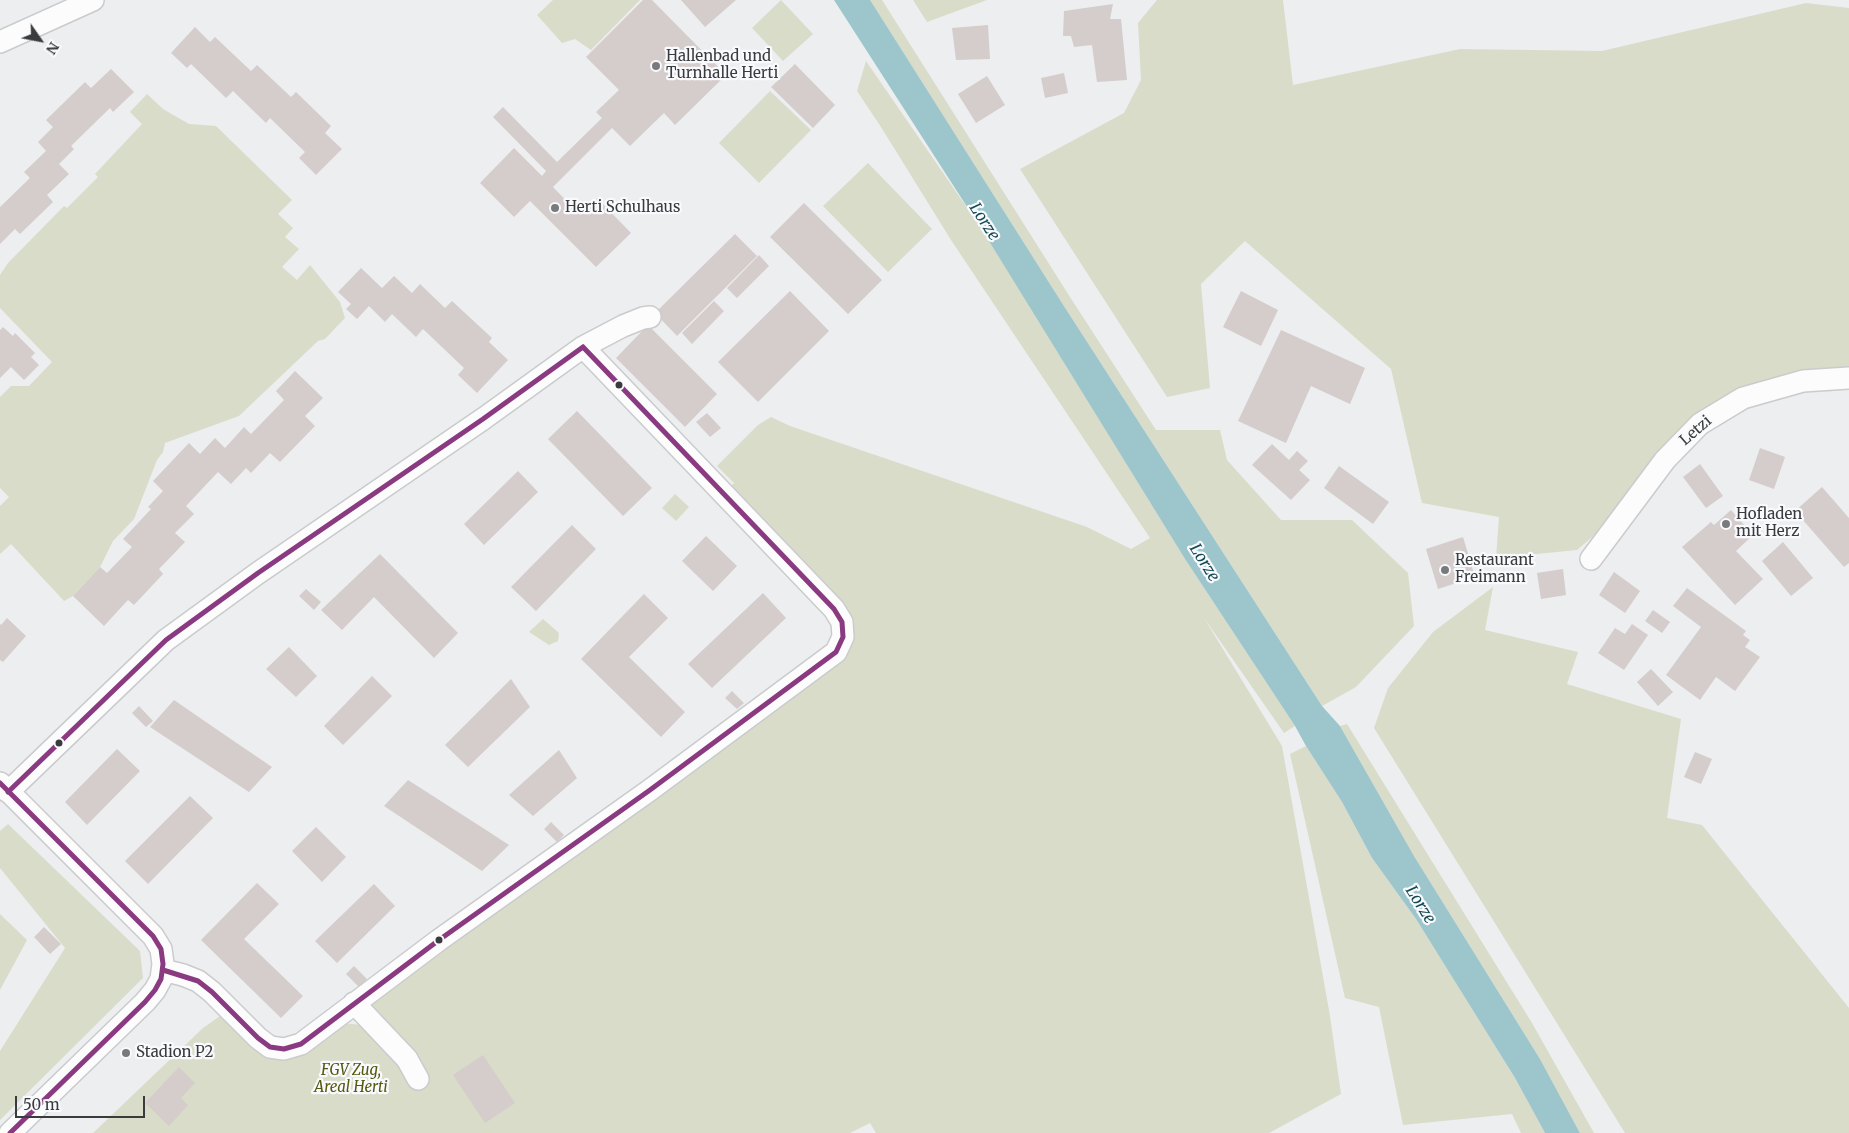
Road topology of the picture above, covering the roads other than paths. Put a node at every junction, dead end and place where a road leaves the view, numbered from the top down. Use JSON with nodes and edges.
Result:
{"nodes":[{"id":1,"x":93,"y":0,"type":"edge"},
{"id":2,"x":0,"y":42,"type":"edge"},
{"id":3,"x":650,"y":317,"type":"dead end"},
{"id":4,"x":583,"y":347,"type":"junction"},
{"id":5,"x":1849,"y":378,"type":"edge"},
{"id":6,"x":1591,"y":559,"type":"dead end"},
{"id":7,"x":4,"y":787,"type":"edge"},
{"id":8,"x":163,"y":970,"type":"junction"},
{"id":9,"x":354,"y":1003,"type":"junction"},
{"id":10,"x":418,"y":1079,"type":"dead end"},
{"id":11,"x":10,"y":1133,"type":"edge"}],
"edges":[{"from":1,"to":2,"type":"street"},
{"from":3,"to":4,"type":"street"},
{"from":4,"to":7,"type":"street"},
{"from":4,"to":9,"type":"street"},
{"from":5,"to":6,"type":"street","name":"Letzi"},
{"from":7,"to":8,"type":"street"},
{"from":8,"to":9,"type":"street"},
{"from":8,"to":11,"type":"street"},
{"from":9,"to":10,"type":"street"}]}
